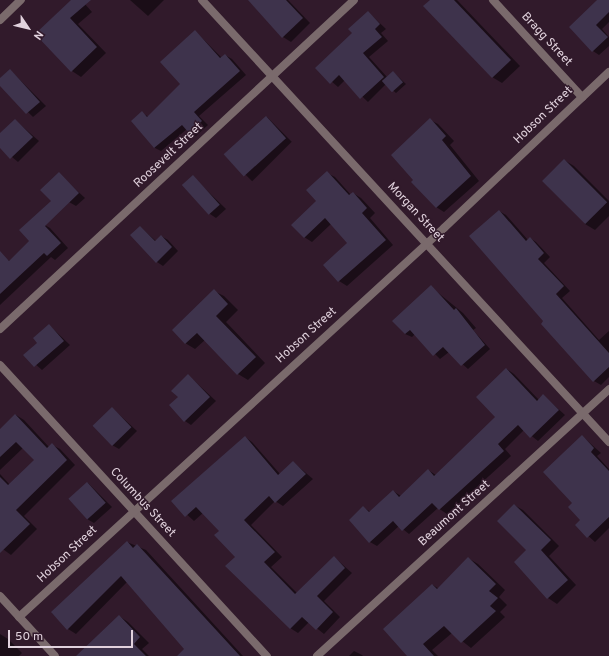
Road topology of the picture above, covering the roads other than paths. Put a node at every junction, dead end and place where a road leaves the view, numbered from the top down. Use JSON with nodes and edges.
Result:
{"nodes":[{"id":1,"x":21,"y":0,"type":"edge"},
{"id":2,"x":202,"y":0,"type":"edge"},
{"id":3,"x":354,"y":0,"type":"edge"},
{"id":4,"x":493,"y":0,"type":"edge"},
{"id":5,"x":0,"y":20,"type":"edge"},
{"id":6,"x":609,"y":72,"type":"edge"},
{"id":7,"x":272,"y":76,"type":"junction"},
{"id":8,"x":582,"y":97,"type":"junction"},
{"id":9,"x":427,"y":244,"type":"junction"},
{"id":10,"x":0,"y":329,"type":"edge"},
{"id":11,"x":0,"y":366,"type":"edge"},
{"id":12,"x":609,"y":389,"type":"edge"},
{"id":13,"x":583,"y":413,"type":"junction"},
{"id":14,"x":609,"y":442,"type":"edge"},
{"id":15,"x":134,"y":511,"type":"junction"},
{"id":16,"x":0,"y":598,"type":"edge"},
{"id":17,"x":19,"y":617,"type":"junction"},
{"id":18,"x":55,"y":656,"type":"edge"},
{"id":19,"x":267,"y":656,"type":"edge"},
{"id":20,"x":317,"y":656,"type":"edge"}],
"edges":[{"from":1,"to":5,"type":"street"},
{"from":2,"to":7,"type":"street","name":"Morgan Street"},
{"from":3,"to":7,"type":"street","name":"Roosevelt Street"},
{"from":4,"to":8,"type":"street","name":"Bragg Street"},
{"from":6,"to":8,"type":"street","name":"Hobson Street"},
{"from":7,"to":9,"type":"street","name":"Morgan Street"},
{"from":7,"to":10,"type":"street","name":"Roosevelt Street"},
{"from":8,"to":9,"type":"street","name":"Hobson Street"},
{"from":9,"to":13,"type":"street","name":"Morgan Street"},
{"from":9,"to":15,"type":"street","name":"Hobson Street"},
{"from":11,"to":15,"type":"street","name":"Columbus Street"},
{"from":12,"to":13,"type":"street","name":"Beaumont Street"},
{"from":13,"to":14,"type":"street","name":"Morgan Street"},
{"from":13,"to":20,"type":"street","name":"Beaumont Street"},
{"from":15,"to":17,"type":"street","name":"Hobson Street"},
{"from":15,"to":19,"type":"street","name":"Columbus Street"},
{"from":16,"to":17,"type":"street"},
{"from":17,"to":18,"type":"street"}]}
